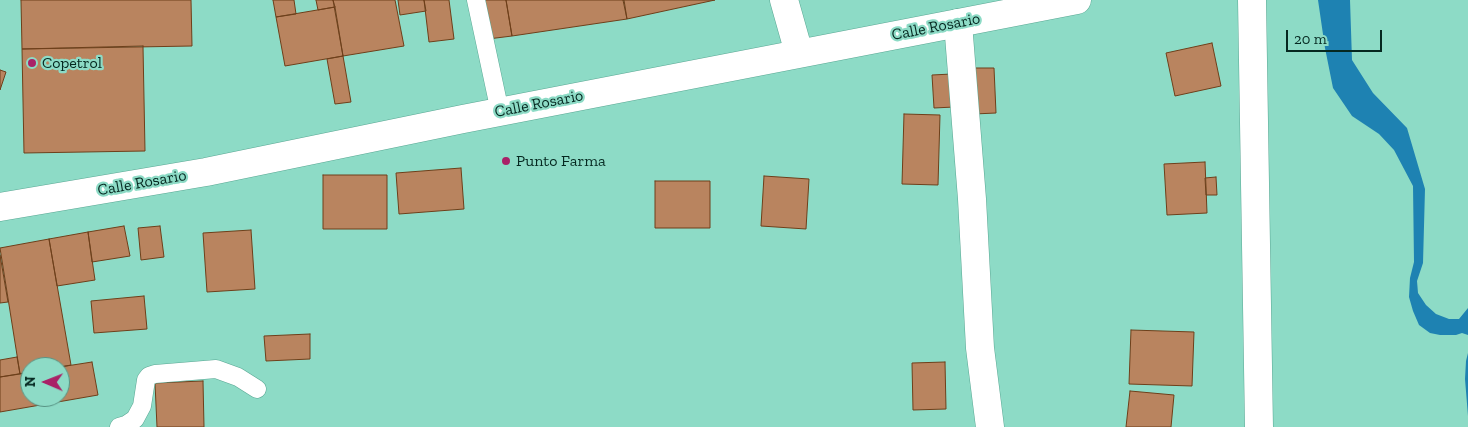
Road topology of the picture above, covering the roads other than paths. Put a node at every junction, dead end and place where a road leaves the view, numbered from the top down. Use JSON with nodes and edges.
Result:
{"nodes":[{"id":1,"x":476,"y":0,"type":"edge"},
{"id":2,"x":784,"y":0,"type":"edge"},
{"id":3,"x":1078,"y":0,"type":"edge"},
{"id":4,"x":1252,"y":0,"type":"edge"},
{"id":5,"x":958,"y":23,"type":"junction"},
{"id":6,"x":799,"y":53,"type":"junction"},
{"id":7,"x":500,"y":112,"type":"junction"},
{"id":8,"x":0,"y":207,"type":"edge"},
{"id":9,"x":256,"y":388,"type":"dead end"},
{"id":10,"x":119,"y":427,"type":"edge"},
{"id":11,"x":990,"y":427,"type":"edge"},
{"id":12,"x":1259,"y":427,"type":"edge"}],
"edges":[{"from":1,"to":7,"type":"lane"},
{"from":2,"to":6,"type":"main road"},
{"from":3,"to":5,"type":"main road","name":"Calle Rosario"},
{"from":4,"to":12,"type":"main road"},
{"from":5,"to":6,"type":"main road","name":"Calle Rosario"},
{"from":5,"to":11,"type":"main road"},
{"from":6,"to":7,"type":"main road","name":"Calle Rosario"},
{"from":7,"to":8,"type":"main road","name":"Calle Rosario"},
{"from":9,"to":10,"type":"lane"}]}
